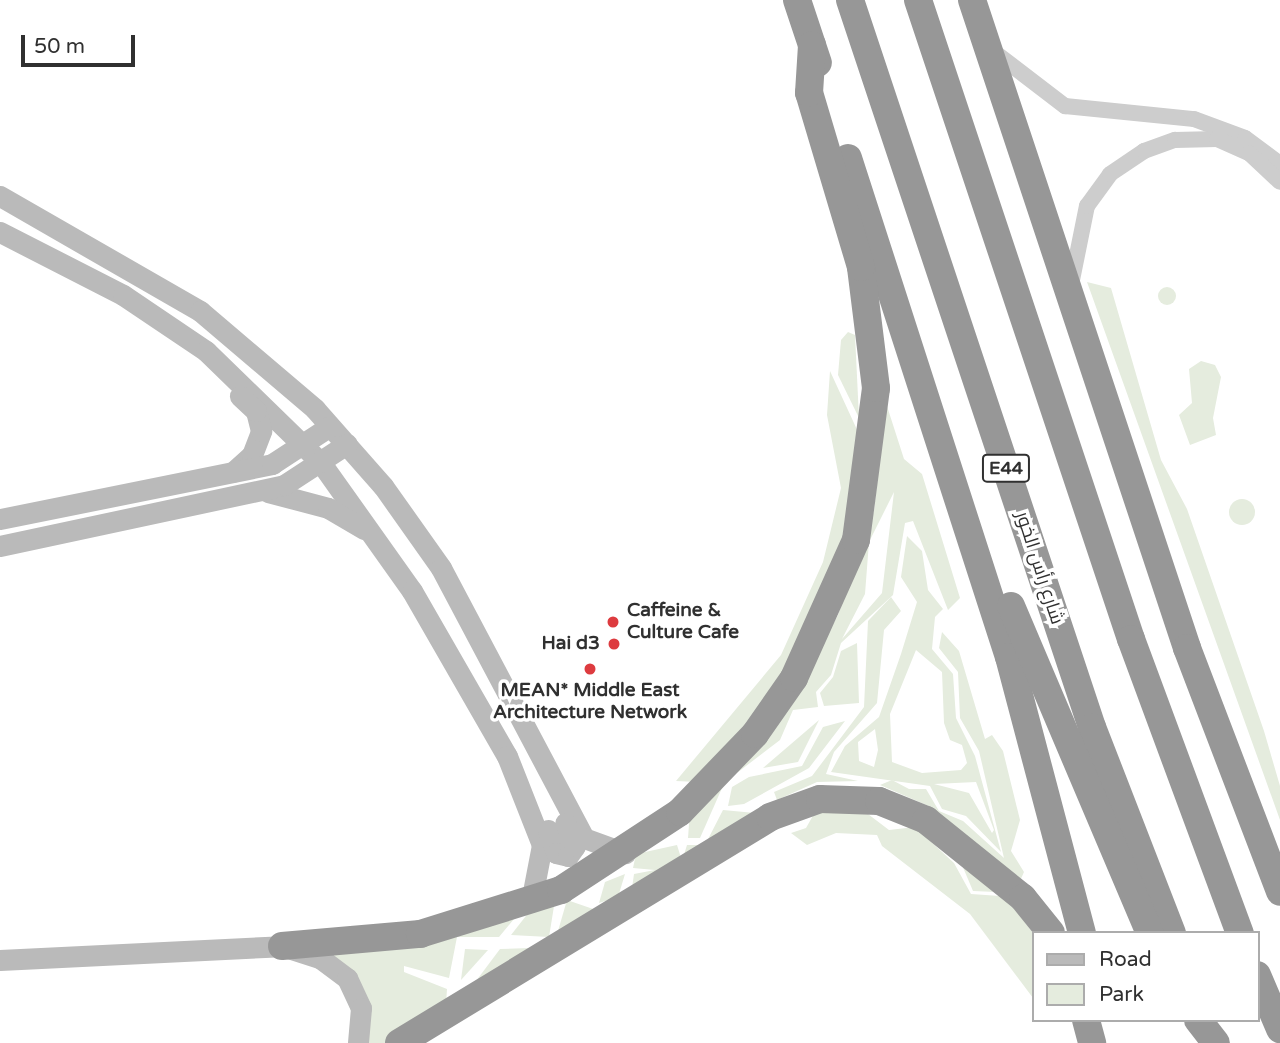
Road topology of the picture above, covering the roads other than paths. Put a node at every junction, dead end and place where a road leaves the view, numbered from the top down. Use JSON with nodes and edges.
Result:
{"nodes":[{"id":1,"x":797,"y":0,"type":"edge"},
{"id":2,"x":850,"y":0,"type":"edge"},
{"id":3,"x":918,"y":0,"type":"edge"},
{"id":4,"x":972,"y":0,"type":"edge"},
{"id":5,"x":812,"y":45,"type":"junction"},
{"id":6,"x":987,"y":46,"type":"junction"},
{"id":7,"x":1280,"y":164,"type":"edge"},
{"id":8,"x":1280,"y":182,"type":"edge"},
{"id":9,"x":0,"y":196,"type":"edge"},
{"id":10,"x":0,"y":232,"type":"edge"},
{"id":11,"x":123,"y":295,"type":"junction"},
{"id":12,"x":1070,"y":298,"type":"junction"},
{"id":13,"x":184,"y":336,"type":"junction"},
{"id":14,"x":315,"y":409,"type":"junction"},
{"id":15,"x":330,"y":426,"type":"junction"},
{"id":16,"x":305,"y":446,"type":"junction"},
{"id":17,"x":336,"y":459,"type":"junction"},
{"id":18,"x":946,"y":461,"type":"junction"},
{"id":19,"x":233,"y":472,"type":"junction"},
{"id":20,"x":263,"y":491,"type":"junction"},
{"id":21,"x":0,"y":519,"type":"edge"},
{"id":22,"x":381,"y":543,"type":"junction"},
{"id":23,"x":0,"y":546,"type":"edge"},
{"id":24,"x":553,"y":780,"type":"junction"},
{"id":25,"x":520,"y":785,"type":"junction"},
{"id":26,"x":625,"y":853,"type":"junction"},
{"id":27,"x":1280,"y":892,"type":"edge"},
{"id":28,"x":531,"y":902,"type":"junction"},
{"id":29,"x":1049,"y":931,"type":"edge"},
{"id":30,"x":1081,"y":931,"type":"edge"},
{"id":31,"x":1149,"y":931,"type":"edge"},
{"id":32,"x":1171,"y":931,"type":"edge"},
{"id":33,"x":1239,"y":931,"type":"edge"},
{"id":34,"x":282,"y":946,"type":"junction"},
{"id":35,"x":2,"y":959,"type":"edge"},
{"id":36,"x":1259,"y":980,"type":"edge"},
{"id":37,"x":1087,"y":1022,"type":"edge"},
{"id":38,"x":1104,"y":1022,"type":"edge"},
{"id":39,"x":1200,"y":1022,"type":"edge"},
{"id":40,"x":1211,"y":1022,"type":"edge"},
{"id":41,"x":1280,"y":1030,"type":"edge"},
{"id":42,"x":358,"y":1043,"type":"edge"},
{"id":43,"x":399,"y":1043,"type":"edge"},
{"id":44,"x":1092,"y":1043,"type":"edge"},
{"id":45,"x":1108,"y":1043,"type":"edge"},
{"id":46,"x":1218,"y":1043,"type":"edge"}],
"edges":[{"from":1,"to":5,"type":"highway"},
{"from":2,"to":32,"type":"highway","name":"شارع رأس الخور","number":"E44"},
{"from":3,"to":33,"type":"highway"},
{"from":4,"to":6,"type":"highway"},
{"from":5,"to":18,"type":"highway"},
{"from":5,"to":26,"type":"highway"},
{"from":6,"to":7,"type":"street"},
{"from":6,"to":12,"type":"highway"},
{"from":8,"to":12,"type":"street"},
{"from":9,"to":14,"type":"street"},
{"from":10,"to":11,"type":"street"},
{"from":11,"to":13,"type":"street"},
{"from":11,"to":14,"type":"street"},
{"from":12,"to":27,"type":"highway"},
{"from":13,"to":16,"type":"street"},
{"from":13,"to":19,"type":"street"},
{"from":14,"to":15,"type":"street"},
{"from":15,"to":16,"type":"street"},
{"from":15,"to":17,"type":"street"},
{"from":16,"to":17,"type":"street"},
{"from":16,"to":19,"type":"street"},
{"from":17,"to":20,"type":"street"},
{"from":17,"to":22,"type":"street"},
{"from":17,"to":24,"type":"street"},
{"from":18,"to":30,"type":"highway"},
{"from":18,"to":31,"type":"highway"},
{"from":19,"to":21,"type":"street"},
{"from":20,"to":22,"type":"street"},
{"from":20,"to":23,"type":"street"},
{"from":22,"to":25,"type":"street"},
{"from":24,"to":25,"type":"street"},
{"from":24,"to":26,"type":"street"},
{"from":25,"to":28,"type":"street"},
{"from":26,"to":28,"type":"highway"},
{"from":28,"to":34,"type":"highway"},
{"from":29,"to":43,"type":"highway"},
{"from":34,"to":35,"type":"street"},
{"from":34,"to":42,"type":"street"},
{"from":36,"to":41,"type":"highway"},
{"from":37,"to":44,"type":"highway"},
{"from":38,"to":45,"type":"highway"},
{"from":39,"to":46,"type":"highway"},
{"from":40,"to":46,"type":"highway"}]}
